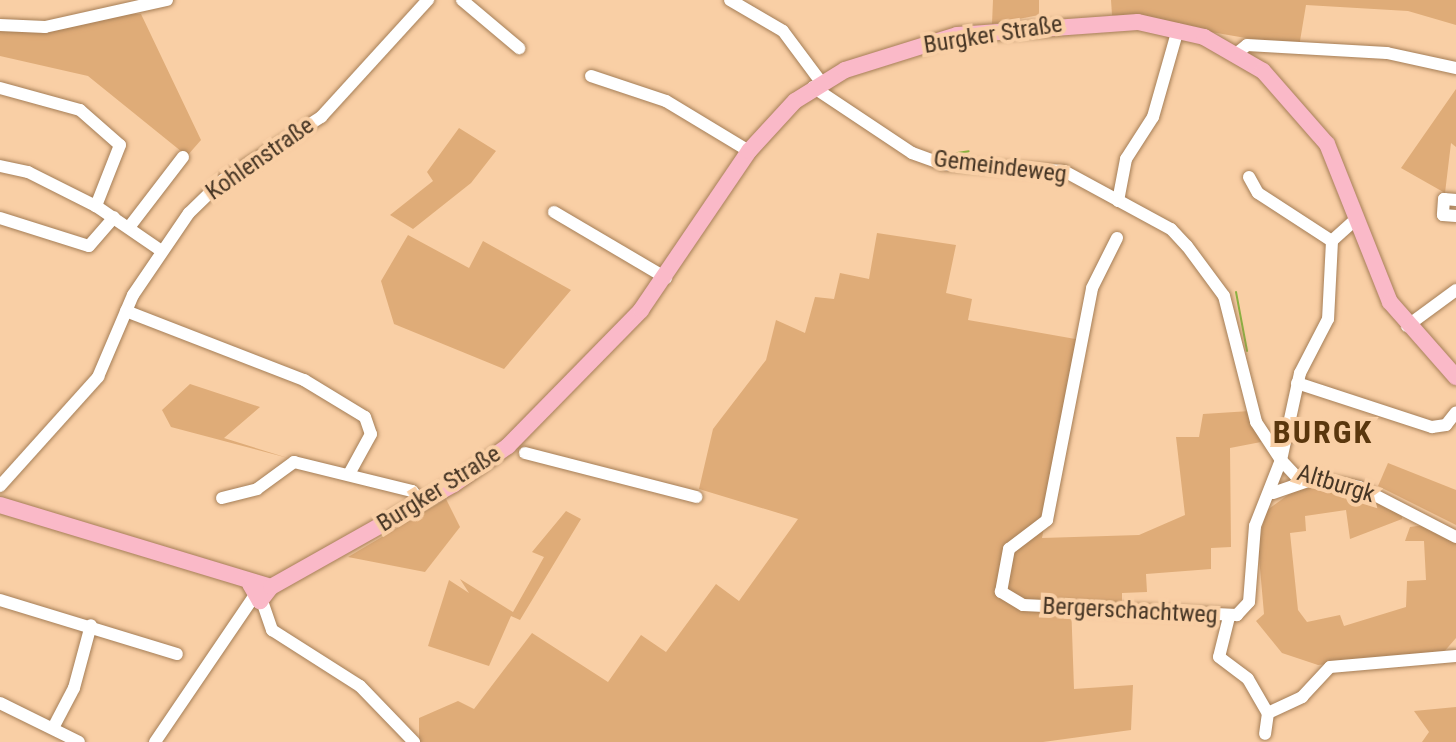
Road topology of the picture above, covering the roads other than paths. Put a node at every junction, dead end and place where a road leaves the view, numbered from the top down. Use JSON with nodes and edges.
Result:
{"nodes":[{"id":1,"x":167,"y":0,"type":"edge"},
{"id":2,"x":428,"y":0,"type":"edge"},
{"id":3,"x":462,"y":0,"type":"edge"},
{"id":4,"x":730,"y":0,"type":"edge"},
{"id":5,"x":0,"y":25,"type":"edge"},
{"id":6,"x":1178,"y":29,"type":"junction"},
{"id":7,"x":519,"y":48,"type":"dead end"},
{"id":8,"x":1236,"y":54,"type":"junction"},
{"id":9,"x":1456,"y":68,"type":"edge"},
{"id":10,"x":591,"y":76,"type":"dead end"},
{"id":11,"x":817,"y":85,"type":"junction"},
{"id":12,"x":0,"y":88,"type":"edge"},
{"id":13,"x":749,"y":151,"type":"junction"},
{"id":14,"x":183,"y":157,"type":"dead end"},
{"id":15,"x":0,"y":166,"type":"edge"},
{"id":16,"x":1249,"y":177,"type":"dead end"},
{"id":17,"x":1456,"y":200,"type":"edge"},
{"id":18,"x":1118,"y":201,"type":"junction"},
{"id":19,"x":96,"y":206,"type":"junction"},
{"id":20,"x":554,"y":212,"type":"dead end"},
{"id":21,"x":1456,"y":216,"type":"edge"},
{"id":22,"x":114,"y":217,"type":"junction"},
{"id":23,"x":0,"y":218,"type":"edge"},
{"id":24,"x":1355,"y":220,"type":"junction"},
{"id":25,"x":130,"y":226,"type":"junction"},
{"id":26,"x":1117,"y":238,"type":"dead end"},
{"id":27,"x":1332,"y":241,"type":"junction"},
{"id":28,"x":160,"y":250,"type":"junction"},
{"id":29,"x":666,"y":278,"type":"junction"},
{"id":30,"x":1456,"y":290,"type":"edge"},
{"id":31,"x":126,"y":311,"type":"junction"},
{"id":32,"x":1407,"y":326,"type":"junction"},
{"id":33,"x":1456,"y":377,"type":"edge"},
{"id":34,"x":1297,"y":383,"type":"junction"},
{"id":35,"x":1456,"y":412,"type":"edge"},
{"id":36,"x":525,"y":453,"type":"dead end"},
{"id":37,"x":1281,"y":460,"type":"junction"},
{"id":38,"x":349,"y":474,"type":"junction"},
{"id":39,"x":1310,"y":480,"type":"junction"},
{"id":40,"x":0,"y":486,"type":"edge"},
{"id":41,"x":1273,"y":493,"type":"junction"},
{"id":42,"x":696,"y":497,"type":"dead end"},
{"id":43,"x":222,"y":498,"type":"dead end"},
{"id":44,"x":422,"y":502,"type":"junction"},
{"id":45,"x":0,"y":505,"type":"edge"},
{"id":46,"x":1456,"y":537,"type":"edge"},
{"id":47,"x":259,"y":593,"type":"junction"},
{"id":48,"x":0,"y":600,"type":"edge"},
{"id":49,"x":1229,"y":617,"type":"junction"},
{"id":50,"x":91,"y":625,"type":"junction"},
{"id":51,"x":177,"y":654,"type":"dead end"},
{"id":52,"x":1456,"y":656,"type":"edge"},
{"id":53,"x":0,"y":703,"type":"edge"},
{"id":54,"x":1268,"y":713,"type":"junction"},
{"id":55,"x":53,"y":728,"type":"junction"},
{"id":56,"x":1265,"y":734,"type":"dead end"},
{"id":57,"x":79,"y":742,"type":"edge"},
{"id":58,"x":155,"y":742,"type":"edge"},
{"id":59,"x":414,"y":742,"type":"edge"}],
"edges":[{"from":1,"to":5,"type":"street"},
{"from":2,"to":28,"type":"street","name":"Kohlenstraße"},
{"from":3,"to":7,"type":"street"},
{"from":4,"to":11,"type":"street"},
{"from":6,"to":8,"type":"main road","name":"Burgker Straße"},
{"from":6,"to":11,"type":"main road","name":"Burgker Straße"},
{"from":6,"to":18,"type":"street"},
{"from":8,"to":9,"type":"street"},
{"from":8,"to":24,"type":"main road","name":"Burgker Straße"},
{"from":10,"to":13,"type":"street"},
{"from":11,"to":13,"type":"main road","name":"Burgker Straße"},
{"from":11,"to":18,"type":"street","name":"Gemeindeweg"},
{"from":12,"to":19,"type":"street"},
{"from":13,"to":29,"type":"main road","name":"Burgker Straße"},
{"from":14,"to":25,"type":"street"},
{"from":15,"to":19,"type":"street"},
{"from":16,"to":27,"type":"street"},
{"from":17,"to":21,"type":"street"},
{"from":18,"to":37,"type":"street","name":"Gemeindeweg"},
{"from":19,"to":22,"type":"street"},
{"from":20,"to":29,"type":"street"},
{"from":22,"to":23,"type":"street"},
{"from":22,"to":25,"type":"street"},
{"from":24,"to":27,"type":"street"},
{"from":24,"to":32,"type":"main road","name":"Burgker Straße"},
{"from":25,"to":28,"type":"street"},
{"from":26,"to":49,"type":"street","name":"Bergerschachtweg"},
{"from":27,"to":34,"type":"street","name":"Altburgk"},
{"from":28,"to":31,"type":"street","name":"Kohlenstraße"},
{"from":29,"to":44,"type":"main road","name":"Burgker Straße"},
{"from":30,"to":32,"type":"street"},
{"from":31,"to":38,"type":"street"},
{"from":31,"to":40,"type":"street","name":"Kohlenstraße"},
{"from":32,"to":33,"type":"main road","name":"Burgker Straße"},
{"from":34,"to":35,"type":"street"},
{"from":34,"to":37,"type":"street","name":"Altburgk"},
{"from":36,"to":42,"type":"street"},
{"from":37,"to":39,"type":"street","name":"Altburgk"},
{"from":37,"to":41,"type":"street","name":"Bergerschachtweg"},
{"from":38,"to":43,"type":"street"},
{"from":38,"to":44,"type":"street"},
{"from":39,"to":41,"type":"street"},
{"from":39,"to":46,"type":"street","name":"Altburgk"},
{"from":41,"to":49,"type":"street","name":"Bergerschachtweg"},
{"from":44,"to":47,"type":"main road","name":"Burgker Straße"},
{"from":45,"to":47,"type":"main road"},
{"from":47,"to":58,"type":"street"},
{"from":47,"to":59,"type":"street"},
{"from":48,"to":50,"type":"street"},
{"from":49,"to":54,"type":"street"},
{"from":50,"to":51,"type":"street"},
{"from":50,"to":55,"type":"street"},
{"from":52,"to":54,"type":"street"},
{"from":53,"to":55,"type":"street"},
{"from":54,"to":56,"type":"street"},
{"from":55,"to":57,"type":"street"}]}
